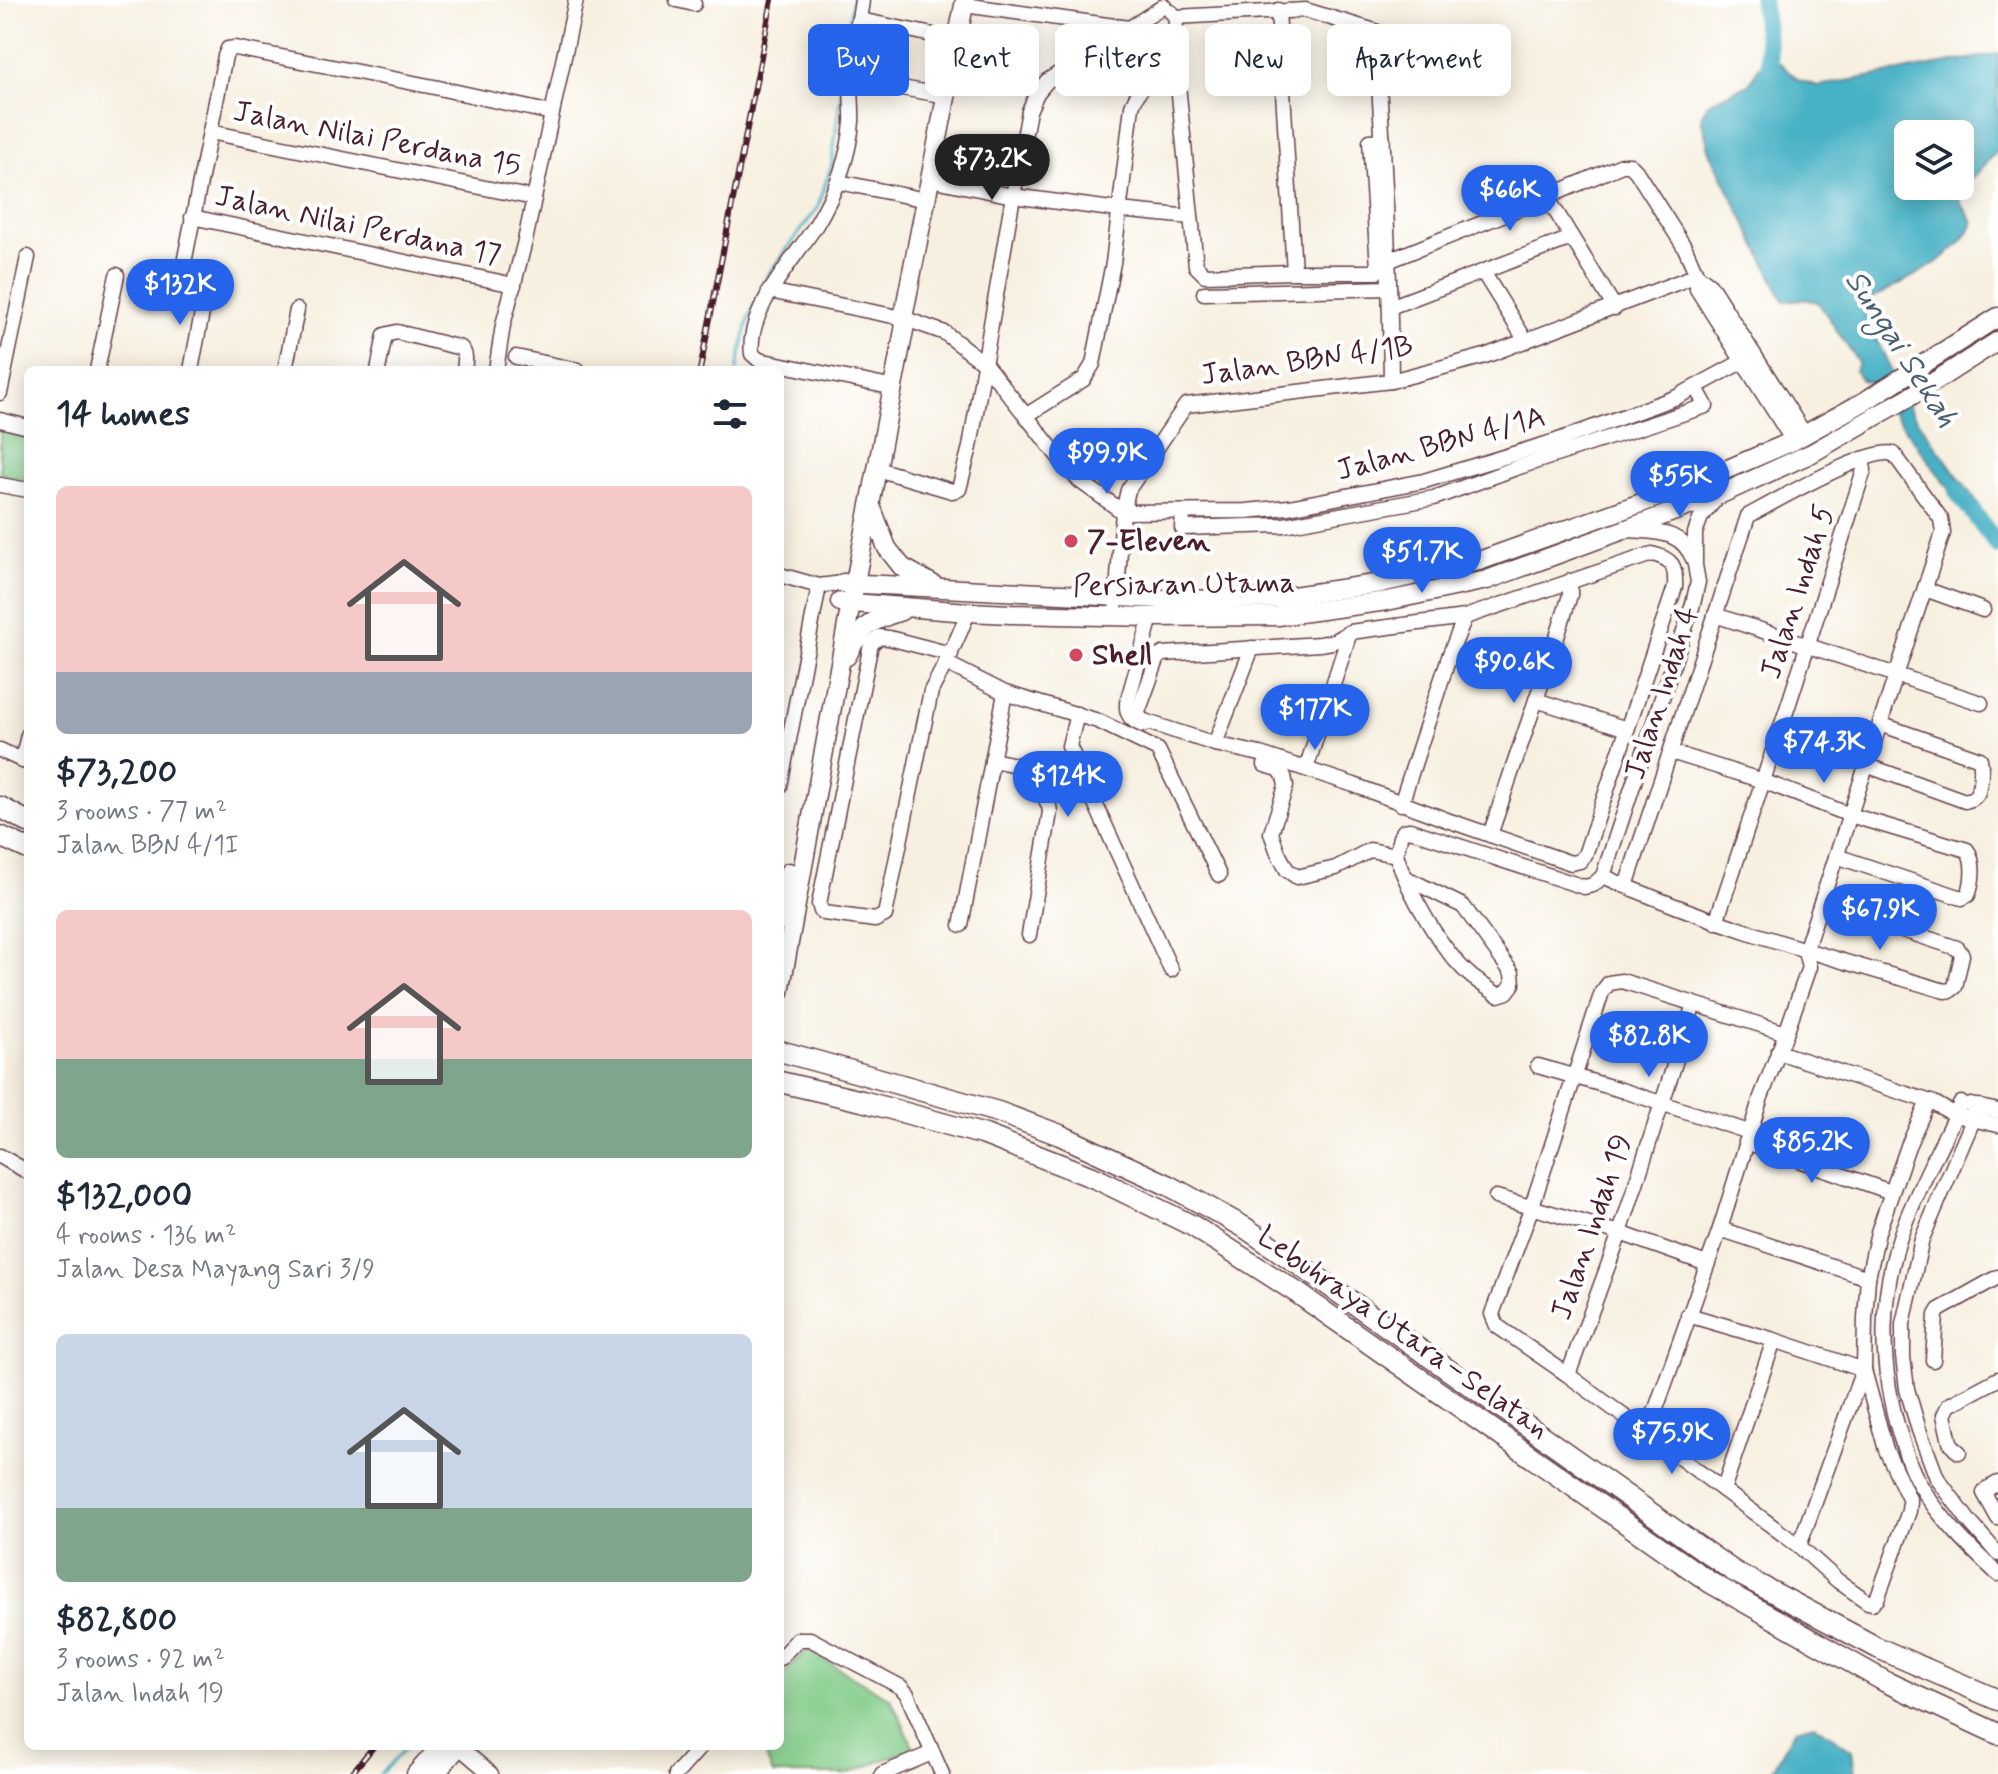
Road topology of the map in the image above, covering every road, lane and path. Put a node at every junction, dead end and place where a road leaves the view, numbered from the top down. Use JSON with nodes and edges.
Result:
{"nodes":[{"id":1,"x":576,"y":0,"type":"edge"},
{"id":2,"x":677,"y":0,"type":"edge"},
{"id":3,"x":862,"y":0,"type":"edge"},
{"id":4,"x":965,"y":2,"type":"edge"},
{"id":5,"x":1161,"y":3,"type":"edge"},
{"id":6,"x":694,"y":4,"type":"dead end"},
{"id":7,"x":1317,"y":6,"type":"edge"},
{"id":8,"x":1278,"y":10,"type":"junction"},
{"id":9,"x":1176,"y":17,"type":"junction"},
{"id":10,"x":860,"y":20,"type":"junction"},
{"id":11,"x":859,"y":24,"type":"edge"},
{"id":12,"x":960,"y":24,"type":"edge"},
{"id":13,"x":1104,"y":24,"type":"edge"},
{"id":14,"x":1134,"y":24,"type":"edge"},
{"id":15,"x":1176,"y":24,"type":"edge"},
{"id":16,"x":925,"y":33,"type":"edge"},
{"id":17,"x":1055,"y":76,"type":"edge"},
{"id":18,"x":851,"y":96,"type":"edge"},
{"id":19,"x":947,"y":96,"type":"edge"},
{"id":20,"x":1136,"y":96,"type":"edge"},
{"id":21,"x":1179,"y":96,"type":"edge"},
{"id":22,"x":552,"y":113,"type":"junction"},
{"id":23,"x":210,"y":132,"type":"junction"},
{"id":24,"x":1383,"y":140,"type":"junction"},
{"id":25,"x":930,"y":179,"type":"junction"},
{"id":26,"x":839,"y":182,"type":"junction"},
{"id":27,"x":1013,"y":196,"type":"junction"},
{"id":28,"x":1547,"y":197,"type":"junction"},
{"id":29,"x":534,"y":198,"type":"junction"},
{"id":30,"x":926,"y":200,"type":"junction"},
{"id":31,"x":1119,"y":210,"type":"junction"},
{"id":32,"x":192,"y":217,"type":"junction"},
{"id":33,"x":1191,"y":217,"type":"junction"},
{"id":34,"x":1571,"y":238,"type":"junction"},
{"id":35,"x":28,"y":257,"type":"dead end"},
{"id":36,"x":185,"y":258,"type":"dead end"},
{"id":37,"x":1388,"y":261,"type":"junction"},
{"id":38,"x":1294,"y":272,"type":"junction"},
{"id":39,"x":1483,"y":272,"type":"junction"},
{"id":40,"x":117,"y":275,"type":"dead end"},
{"id":41,"x":1697,"y":275,"type":"junction"},
{"id":42,"x":514,"y":285,"type":"junction"},
{"id":43,"x":1389,"y":288,"type":"junction"},
{"id":44,"x":769,"y":291,"type":"junction"},
{"id":45,"x":206,"y":292,"type":"dead end"},
{"id":46,"x":1204,"y":293,"type":"dead end"},
{"id":47,"x":1390,"y":307,"type":"junction"},
{"id":48,"x":1615,"y":308,"type":"junction"},
{"id":49,"x":297,"y":310,"type":"dead end"},
{"id":50,"x":1998,"y":317,"type":"edge"},
{"id":51,"x":903,"y":318,"type":"junction"},
{"id":52,"x":1526,"y":341,"type":"junction"},
{"id":53,"x":1998,"y":341,"type":"edge"},
{"id":54,"x":516,"y":357,"type":"dead end"},
{"id":55,"x":1748,"y":358,"type":"junction"},
{"id":56,"x":985,"y":364,"type":"junction"},
{"id":57,"x":98,"y":366,"type":"edge"},
{"id":58,"x":192,"y":366,"type":"edge"},
{"id":59,"x":286,"y":366,"type":"edge"},
{"id":60,"x":379,"y":366,"type":"edge"},
{"id":61,"x":464,"y":366,"type":"edge"},
{"id":62,"x":497,"y":366,"type":"edge"},
{"id":63,"x":559,"y":366,"type":"edge"},
{"id":64,"x":1391,"y":381,"type":"junction"},
{"id":65,"x":885,"y":386,"type":"junction"},
{"id":66,"x":1696,"y":388,"type":"junction"},
{"id":67,"x":0,"y":393,"type":"edge"},
{"id":68,"x":1027,"y":415,"type":"junction"},
{"id":69,"x":0,"y":420,"type":"edge"},
{"id":70,"x":24,"y":426,"type":"edge"},
{"id":71,"x":1799,"y":438,"type":"junction"},
{"id":72,"x":1862,"y":459,"type":"junction"},
{"id":73,"x":877,"y":469,"type":"junction"},
{"id":74,"x":0,"y":485,"type":"edge"},
{"id":75,"x":24,"y":489,"type":"edge"},
{"id":76,"x":1719,"y":495,"type":"junction"},
{"id":77,"x":1328,"y":500,"type":"junction"},
{"id":78,"x":870,"y":503,"type":"junction"},
{"id":79,"x":1123,"y":512,"type":"junction"},
{"id":80,"x":1183,"y":512,"type":"junction"},
{"id":81,"x":1332,"y":517,"type":"junction"},
{"id":82,"x":1627,"y":530,"type":"junction"},
{"id":83,"x":1695,"y":565,"type":"junction"},
{"id":84,"x":784,"y":576,"type":"edge"},
{"id":85,"x":1570,"y":581,"type":"junction"},
{"id":86,"x":849,"y":583,"type":"junction"},
{"id":87,"x":819,"y":586,"type":"junction"},
{"id":88,"x":937,"y":587,"type":"junction"},
{"id":89,"x":1925,"y":589,"type":"junction"},
{"id":90,"x":1116,"y":596,"type":"junction"},
{"id":91,"x":846,"y":602,"type":"junction"},
{"id":92,"x":911,"y":608,"type":"junction"},
{"id":93,"x":1983,"y":610,"type":"dead end"},
{"id":94,"x":968,"y":612,"type":"junction"},
{"id":95,"x":1715,"y":615,"type":"junction"},
{"id":96,"x":1115,"y":616,"type":"junction"},
{"id":97,"x":1151,"y":617,"type":"junction"},
{"id":98,"x":1465,"y":617,"type":"junction"},
{"id":99,"x":1350,"y":632,"type":"junction"},
{"id":100,"x":1808,"y":644,"type":"junction"},
{"id":101,"x":1252,"y":648,"type":"junction"},
{"id":102,"x":948,"y":659,"type":"junction"},
{"id":103,"x":838,"y":675,"type":"junction"},
{"id":104,"x":1896,"y":675,"type":"junction"},
{"id":105,"x":1644,"y":679,"type":"junction"},
{"id":106,"x":1667,"y":687,"type":"junction"},
{"id":107,"x":1005,"y":693,"type":"junction"},
{"id":108,"x":1536,"y":700,"type":"junction"},
{"id":109,"x":1981,"y":703,"type":"dead end"},
{"id":110,"x":1077,"y":714,"type":"junction"},
{"id":111,"x":1880,"y":724,"type":"junction"},
{"id":112,"x":1627,"y":729,"type":"junction"},
{"id":113,"x":1215,"y":744,"type":"junction"},
{"id":114,"x":0,"y":750,"type":"edge"},
{"id":115,"x":1671,"y":752,"type":"junction"},
{"id":116,"x":992,"y":760,"type":"junction"},
{"id":117,"x":24,"y":762,"type":"edge"},
{"id":118,"x":784,"y":765,"type":"edge"},
{"id":119,"x":1866,"y":765,"type":"junction"},
{"id":120,"x":1306,"y":769,"type":"junction"},
{"id":121,"x":1763,"y":781,"type":"junction"},
{"id":122,"x":1401,"y":804,"type":"junction"},
{"id":123,"x":0,"y":807,"type":"edge"},
{"id":124,"x":1850,"y":815,"type":"junction"},
{"id":125,"x":24,"y":820,"type":"edge"},
{"id":126,"x":1490,"y":835,"type":"junction"},
{"id":127,"x":0,"y":836,"type":"edge"},
{"id":128,"x":24,"y":847,"type":"edge"},
{"id":129,"x":1396,"y":855,"type":"junction"},
{"id":130,"x":1836,"y":856,"type":"junction"},
{"id":131,"x":785,"y":866,"type":"edge"},
{"id":132,"x":1219,"y":875,"type":"dead end"},
{"id":133,"x":1603,"y":876,"type":"junction"},
{"id":134,"x":1406,"y":878,"type":"junction"},
{"id":135,"x":1626,"y":886,"type":"junction"},
{"id":136,"x":1821,"y":903,"type":"junction"},
{"id":137,"x":1716,"y":922,"type":"junction"},
{"id":138,"x":961,"y":925,"type":"dead end"},
{"id":139,"x":1029,"y":935,"type":"dead end"},
{"id":140,"x":1805,"y":951,"type":"junction"},
{"id":141,"x":784,"y":970,"type":"edge"},
{"id":142,"x":1171,"y":970,"type":"dead end"},
{"id":143,"x":1694,"y":1004,"type":"junction"},
{"id":144,"x":1786,"y":1033,"type":"junction"},
{"id":145,"x":784,"y":1052,"type":"edge"},
{"id":146,"x":1778,"y":1052,"type":"junction"},
{"id":147,"x":1538,"y":1066,"type":"dead end"},
{"id":148,"x":1575,"y":1076,"type":"junction"},
{"id":149,"x":784,"y":1083,"type":"edge"},
{"id":150,"x":1662,"y":1103,"type":"junction"},
{"id":151,"x":1931,"y":1103,"type":"junction"},
{"id":152,"x":1958,"y":1109,"type":"junction"},
{"id":153,"x":1998,"y":1111,"type":"edge"},
{"id":154,"x":1977,"y":1113,"type":"junction"},
{"id":155,"x":1998,"y":1125,"type":"edge"},
{"id":156,"x":1747,"y":1137,"type":"junction"},
{"id":157,"x":0,"y":1156,"type":"edge"},
{"id":158,"x":24,"y":1170,"type":"edge"},
{"id":159,"x":1891,"y":1192,"type":"junction"},
{"id":160,"x":1496,"y":1197,"type":"dead end"},
{"id":161,"x":1531,"y":1209,"type":"junction"},
{"id":162,"x":1720,"y":1229,"type":"junction"},
{"id":163,"x":1620,"y":1233,"type":"junction"},
{"id":164,"x":1707,"y":1264,"type":"junction"},
{"id":165,"x":1998,"y":1277,"type":"edge"},
{"id":166,"x":1868,"y":1278,"type":"junction"},
{"id":167,"x":1688,"y":1315,"type":"junction"},
{"id":168,"x":1774,"y":1340,"type":"junction"},
{"id":169,"x":1933,"y":1360,"type":"dead end"},
{"id":170,"x":1864,"y":1370,"type":"junction"},
{"id":171,"x":1568,"y":1375,"type":"junction"},
{"id":172,"x":1998,"y":1379,"type":"edge"},
{"id":173,"x":1647,"y":1434,"type":"junction"},
{"id":174,"x":1959,"y":1452,"type":"dead end"},
{"id":175,"x":1998,"y":1483,"type":"edge"},
{"id":176,"x":1723,"y":1490,"type":"junction"},
{"id":177,"x":1998,"y":1518,"type":"edge"},
{"id":178,"x":1799,"y":1546,"type":"junction"},
{"id":179,"x":1998,"y":1554,"type":"edge"},
{"id":180,"x":1998,"y":1574,"type":"edge"},
{"id":181,"x":784,"y":1654,"type":"edge"},
{"id":182,"x":1998,"y":1700,"type":"edge"},
{"id":183,"x":1998,"y":1734,"type":"edge"},
{"id":184,"x":437,"y":1750,"type":"edge"},
{"id":185,"x":455,"y":1750,"type":"edge"},
{"id":186,"x":462,"y":1750,"type":"edge"},
{"id":187,"x":697,"y":1750,"type":"edge"},
{"id":188,"x":932,"y":1753,"type":"junction"},
{"id":189,"x":487,"y":1773,"type":"edge"},
{"id":190,"x":416,"y":1774,"type":"edge"},
{"id":191,"x":435,"y":1774,"type":"edge"},
{"id":192,"x":676,"y":1774,"type":"edge"},
{"id":193,"x":882,"y":1774,"type":"edge"},
{"id":194,"x":942,"y":1774,"type":"edge"}],
"edges":[{"from":1,"to":22,"type":"street"},
{"from":2,"to":6,"type":"street"},
{"from":3,"to":10,"type":"street"},
{"from":4,"to":12,"type":"main road"},
{"from":4,"to":13,"type":"street"},
{"from":5,"to":9,"type":"street"},
{"from":5,"to":14,"type":"street"},
{"from":7,"to":8,"type":"street"},
{"from":7,"to":24,"type":"street"},
{"from":8,"to":9,"type":"street"},
{"from":8,"to":38,"type":"street"},
{"from":9,"to":15,"type":"street"},
{"from":10,"to":11,"type":"street"},
{"from":10,"to":16,"type":"street"},
{"from":17,"to":27,"type":"street"},
{"from":18,"to":26,"type":"street"},
{"from":19,"to":25,"type":"main road"},
{"from":20,"to":31,"type":"street"},
{"from":21,"to":33,"type":"street"},
{"from":22,"to":23,"type":"street"},
{"from":22,"to":29,"type":"street"},
{"from":23,"to":29,"type":"street","name":"Jalan Nilai Perdana 15"},
{"from":23,"to":32,"type":"street"},
{"from":24,"to":37,"type":"street"},
{"from":24,"to":38,"type":"street"},
{"from":25,"to":27,"type":"street"},
{"from":25,"to":30,"type":"main road"},
{"from":26,"to":30,"type":"street"},
{"from":26,"to":44,"type":"street"},
{"from":27,"to":31,"type":"street"},
{"from":27,"to":56,"type":"street"},
{"from":28,"to":34,"type":"street"},
{"from":28,"to":37,"type":"street"},
{"from":28,"to":41,"type":"street"},
{"from":29,"to":42,"type":"street"},
{"from":30,"to":51,"type":"main road"},
{"from":31,"to":33,"type":"street"},
{"from":31,"to":68,"type":"street"},
{"from":32,"to":36,"type":"street"},
{"from":32,"to":42,"type":"street","name":"Jalan Nilai Perdana 17"},
{"from":33,"to":38,"type":"street"},
{"from":34,"to":39,"type":"street"},
{"from":34,"to":48,"type":"street"},
{"from":35,"to":67,"type":"street"},
{"from":37,"to":43,"type":"street"},
{"from":39,"to":47,"type":"street"},
{"from":39,"to":52,"type":"street"},
{"from":40,"to":57,"type":"street"},
{"from":41,"to":48,"type":"street","name":"Jalan BBN 4/1B"},
{"from":41,"to":55,"type":"street"},
{"from":42,"to":62,"type":"street"},
{"from":43,"to":46,"type":"street"},
{"from":43,"to":47,"type":"street"},
{"from":44,"to":51,"type":"street"},
{"from":44,"to":65,"type":"street"},
{"from":45,"to":58,"type":"street"},
{"from":47,"to":64,"type":"street"},
{"from":48,"to":52,"type":"street","name":"Jalan BBN 4/1B"},
{"from":49,"to":59,"type":"street"},
{"from":50,"to":71,"type":"main road","name":"Persiaran Utama"},
{"from":51,"to":56,"type":"street"},
{"from":51,"to":65,"type":"main road"},
{"from":51,"to":73,"type":"main road"},
{"from":52,"to":64,"type":"street","name":"Jalan BBN 4/1B"},
{"from":53,"to":76,"type":"main road","name":"Persiaran Utama"},
{"from":54,"to":63,"type":"street"},
{"from":55,"to":66,"type":"street","name":"Jalan BBN 4/1A"},
{"from":55,"to":71,"type":"street"},
{"from":56,"to":68,"type":"street"},
{"from":56,"to":73,"type":"street"},
{"from":60,"to":61,"type":"street"},
{"from":64,"to":79,"type":"street","name":"Jalan BBN 4/1B"},
{"from":65,"to":86,"type":"main road"},
{"from":66,"to":77,"type":"street","name":"Jalan BBN 4/1A"},
{"from":66,"to":81,"type":"street"},
{"from":68,"to":79,"type":"street"},
{"from":69,"to":70,"type":"street"},
{"from":71,"to":90,"type":"main road","name":"Persiaran Utama"},
{"from":72,"to":89,"type":"street"},
{"from":72,"to":95,"type":"street","name":"Jalan Indah 4"},
{"from":72,"to":100,"type":"street","name":"Jalan Indah 5"},
{"from":73,"to":78,"type":"main road"},
{"from":74,"to":75,"type":"street"},
{"from":76,"to":82,"type":"main road","name":"Persiaran Utama"},
{"from":76,"to":83,"type":"street"},
{"from":77,"to":80,"type":"street","name":"Jalan BBN 4/1A"},
{"from":77,"to":81,"type":"street"},
{"from":78,"to":86,"type":"main road"},
{"from":78,"to":88,"type":"main road"},
{"from":79,"to":80,"type":"street","name":"Jalan BBN 4/1A"},
{"from":79,"to":90,"type":"street","name":"Jalan BBN 4/1B"},
{"from":80,"to":81,"type":"street"},
{"from":82,"to":83,"type":"street"},
{"from":82,"to":97,"type":"main road","name":"Persiaran Utama"},
{"from":83,"to":106,"type":"street"},
{"from":84,"to":87,"type":"street"},
{"from":85,"to":98,"type":"street"},
{"from":85,"to":105,"type":"street"},
{"from":85,"to":108,"type":"street"},
{"from":86,"to":87,"type":"street"},
{"from":86,"to":88,"type":"main road","name":"Persiaran Utama"},
{"from":86,"to":91,"type":"main road"},
{"from":87,"to":91,"type":"street"},
{"from":87,"to":118,"type":"street"},
{"from":88,"to":90,"type":"main road","name":"Persiaran Utama"},
{"from":89,"to":93,"type":"street"},
{"from":89,"to":104,"type":"street"},
{"from":90,"to":96,"type":"street","name":"Jalan BBN 4/1B"},
{"from":91,"to":92,"type":"main road","name":"Persiaran Utama"},
{"from":91,"to":103,"type":"main road"},
{"from":91,"to":131,"type":"main road"},
{"from":92,"to":94,"type":"main road","name":"Persiaran Utama"},
{"from":92,"to":103,"type":"main road"},
{"from":94,"to":96,"type":"main road","name":"Persiaran Utama"},
{"from":94,"to":102,"type":"street"},
{"from":95,"to":100,"type":"street"},
{"from":95,"to":115,"type":"street","name":"Jalan Indah 4"},
{"from":96,"to":97,"type":"main road","name":"Persiaran Utama"},
{"from":97,"to":129,"type":"street"},
{"from":98,"to":99,"type":"street"},
{"from":98,"to":122,"type":"street"},
{"from":99,"to":101,"type":"street"},
{"from":99,"to":120,"type":"street"},
{"from":100,"to":104,"type":"street"},
{"from":100,"to":121,"type":"street","name":"Jalan Indah 5"},
{"from":101,"to":113,"type":"street"},
{"from":101,"to":113,"type":"street"},
{"from":102,"to":102,"type":"street"},
{"from":102,"to":107,"type":"street"},
{"from":103,"to":141,"type":"main road"},
{"from":104,"to":109,"type":"street"},
{"from":104,"to":111,"type":"street"},
{"from":105,"to":106,"type":"street"},
{"from":105,"to":112,"type":"street"},
{"from":106,"to":133,"type":"street"},
{"from":107,"to":110,"type":"street"},
{"from":107,"to":116,"type":"street"},
{"from":108,"to":112,"type":"street"},
{"from":108,"to":126,"type":"street"},
{"from":110,"to":132,"type":"street"},
{"from":110,"to":142,"type":"street"},
{"from":111,"to":119,"type":"street"},
{"from":111,"to":119,"type":"street"},
{"from":112,"to":126,"type":"street"},
{"from":113,"to":120,"type":"street"},
{"from":114,"to":117,"type":"street"},
{"from":115,"to":121,"type":"street"},
{"from":115,"to":135,"type":"street","name":"Jalan Indah 4"},
{"from":116,"to":138,"type":"street"},
{"from":116,"to":139,"type":"street"},
{"from":119,"to":124,"type":"street"},
{"from":120,"to":122,"type":"street"},
{"from":121,"to":124,"type":"street"},
{"from":121,"to":137,"type":"street","name":"Jalan Indah 5"},
{"from":122,"to":126,"type":"street"},
{"from":123,"to":125,"type":"highway"},
{"from":124,"to":130,"type":"street"},
{"from":124,"to":130,"type":"street"},
{"from":127,"to":128,"type":"highway"},
{"from":129,"to":133,"type":"street"},
{"from":129,"to":134,"type":"street"},
{"from":130,"to":136,"type":"street"},
{"from":133,"to":135,"type":"street"},
{"from":134,"to":134,"type":"street"},
{"from":135,"to":137,"type":"street"},
{"from":136,"to":140,"type":"street"},
{"from":136,"to":140,"type":"street"},
{"from":137,"to":140,"type":"street"},
{"from":140,"to":144,"type":"street"},
{"from":143,"to":144,"type":"street"},
{"from":143,"to":148,"type":"street"},
{"from":143,"to":150,"type":"street","name":"Jalan Indah 19"},
{"from":144,"to":146,"type":"street"},
{"from":145,"to":182,"type":"highway","name":"Lebuhraya Utara–Selatan"},
{"from":146,"to":151,"type":"street"},
{"from":146,"to":156,"type":"street"},
{"from":147,"to":148,"type":"street"},
{"from":148,"to":150,"type":"street"},
{"from":148,"to":161,"type":"street"},
{"from":149,"to":183,"type":"highway","name":"Lebuhraya Utara–Selatan"},
{"from":150,"to":156,"type":"street"},
{"from":150,"to":163,"type":"street","name":"Jalan Indah 19"},
{"from":151,"to":152,"type":"street"},
{"from":151,"to":159,"type":"street"},
{"from":152,"to":154,"type":"street"},
{"from":152,"to":180,"type":"street"},
{"from":153,"to":154,"type":"street"},
{"from":154,"to":155,"type":"street"},
{"from":154,"to":179,"type":"street"},
{"from":156,"to":159,"type":"street"},
{"from":156,"to":162,"type":"street"},
{"from":157,"to":158,"type":"street"},
{"from":159,"to":166,"type":"street"},
{"from":160,"to":161,"type":"street"},
{"from":161,"to":163,"type":"street"},
{"from":161,"to":171,"type":"street"},
{"from":162,"to":164,"type":"street"},
{"from":162,"to":166,"type":"street"},
{"from":163,"to":164,"type":"street"},
{"from":163,"to":171,"type":"street","name":"Jalan Indah 19"},
{"from":164,"to":167,"type":"street"},
{"from":165,"to":169,"type":"street"},
{"from":166,"to":170,"type":"street"},
{"from":167,"to":168,"type":"street"},
{"from":167,"to":173,"type":"street"},
{"from":168,"to":170,"type":"street"},
{"from":168,"to":176,"type":"street"},
{"from":170,"to":178,"type":"street"},
{"from":170,"to":178,"type":"street"},
{"from":171,"to":173,"type":"street"},
{"from":172,"to":174,"type":"street"},
{"from":173,"to":176,"type":"street"},
{"from":175,"to":177,"type":"street"},
{"from":176,"to":178,"type":"street"},
{"from":181,"to":188,"type":"street"},
{"from":184,"to":190,"type":"main road"},
{"from":185,"to":191,"type":"main road"},
{"from":186,"to":189,"type":"street"},
{"from":187,"to":192,"type":"street"},
{"from":188,"to":193,"type":"street"},
{"from":188,"to":194,"type":"street"}]}
